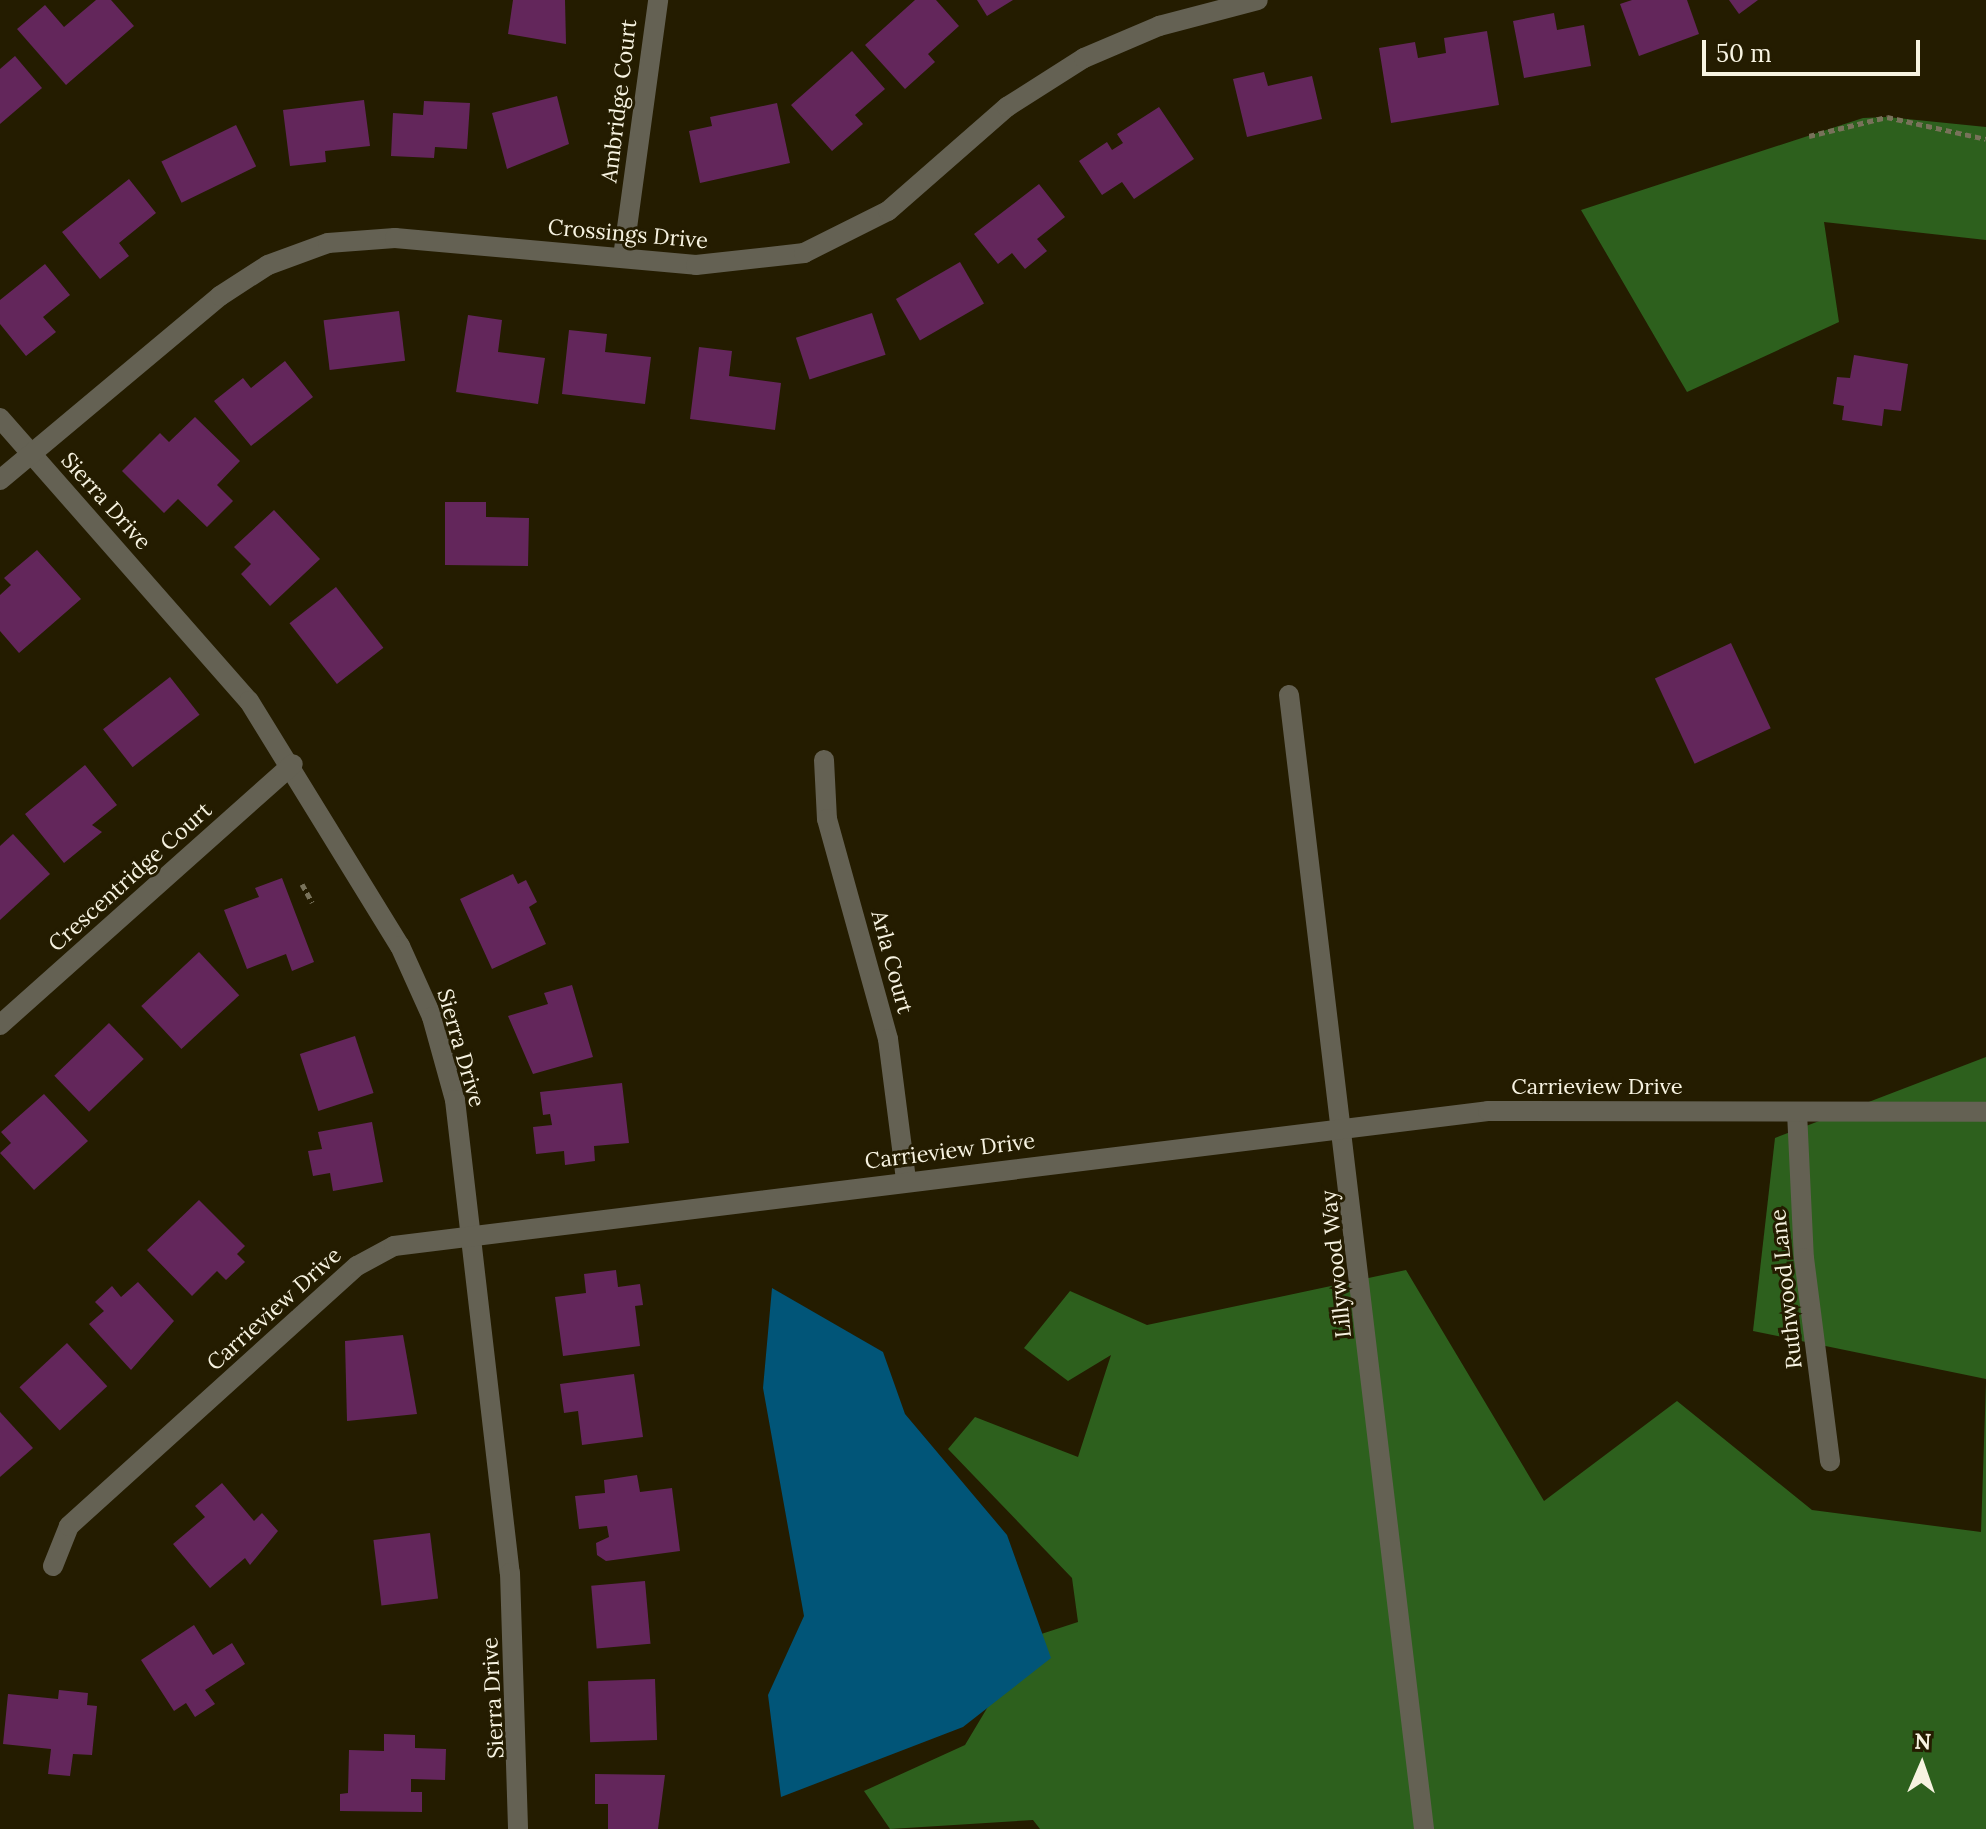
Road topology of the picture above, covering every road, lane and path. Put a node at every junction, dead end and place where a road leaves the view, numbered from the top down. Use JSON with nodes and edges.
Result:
{"nodes":[{"id":1,"x":658,"y":0,"type":"edge"},
{"id":2,"x":1258,"y":0,"type":"edge"},
{"id":3,"x":1809,"y":136,"type":"dead end"},
{"id":4,"x":1986,"y":139,"type":"edge"},
{"id":5,"x":623,"y":257,"type":"junction"},
{"id":6,"x":0,"y":418,"type":"edge"},
{"id":7,"x":31,"y":453,"type":"junction"},
{"id":8,"x":0,"y":480,"type":"edge"},
{"id":9,"x":1289,"y":695,"type":"dead end"},
{"id":10,"x":824,"y":760,"type":"dead end"},
{"id":11,"x":293,"y":764,"type":"junction"},
{"id":12,"x":302,"y":884,"type":"dead end"},
{"id":13,"x":312,"y":902,"type":"dead end"},
{"id":14,"x":0,"y":1025,"type":"edge"},
{"id":15,"x":1797,"y":1112,"type":"junction"},
{"id":16,"x":1986,"y":1112,"type":"edge"},
{"id":17,"x":1345,"y":1129,"type":"junction"},
{"id":18,"x":906,"y":1180,"type":"junction"},
{"id":19,"x":468,"y":1236,"type":"junction"},
{"id":20,"x":1830,"y":1461,"type":"dead end"},
{"id":21,"x":53,"y":1566,"type":"dead end"},
{"id":22,"x":518,"y":1829,"type":"edge"},
{"id":23,"x":1424,"y":1829,"type":"edge"}],
"edges":[{"from":1,"to":5,"type":"street","name":"Ambridge Court"},
{"from":2,"to":5,"type":"street","name":"Crossings Drive"},
{"from":3,"to":4,"type":"path"},
{"from":5,"to":7,"type":"street","name":"Crossings Drive"},
{"from":6,"to":7,"type":"street","name":"Sierra Drive"},
{"from":7,"to":8,"type":"street","name":"Crossings Drive"},
{"from":7,"to":11,"type":"street","name":"Sierra Drive"},
{"from":9,"to":17,"type":"street","name":"Lillywood Way"},
{"from":10,"to":18,"type":"street","name":"Arla Court"},
{"from":11,"to":14,"type":"street","name":"Crescentridge Court"},
{"from":11,"to":19,"type":"street","name":"Sierra Drive"},
{"from":12,"to":13,"type":"path"},
{"from":15,"to":16,"type":"street","name":"Carrieview Drive"},
{"from":15,"to":17,"type":"street","name":"Carrieview Drive"},
{"from":15,"to":20,"type":"street","name":"Ruthwood Lane"},
{"from":17,"to":18,"type":"street","name":"Carrieview Drive"},
{"from":17,"to":23,"type":"street","name":"Lillywood Way"},
{"from":18,"to":19,"type":"street","name":"Carrieview Drive"},
{"from":19,"to":21,"type":"street","name":"Carrieview Drive"},
{"from":19,"to":22,"type":"street","name":"Sierra Drive"}]}
